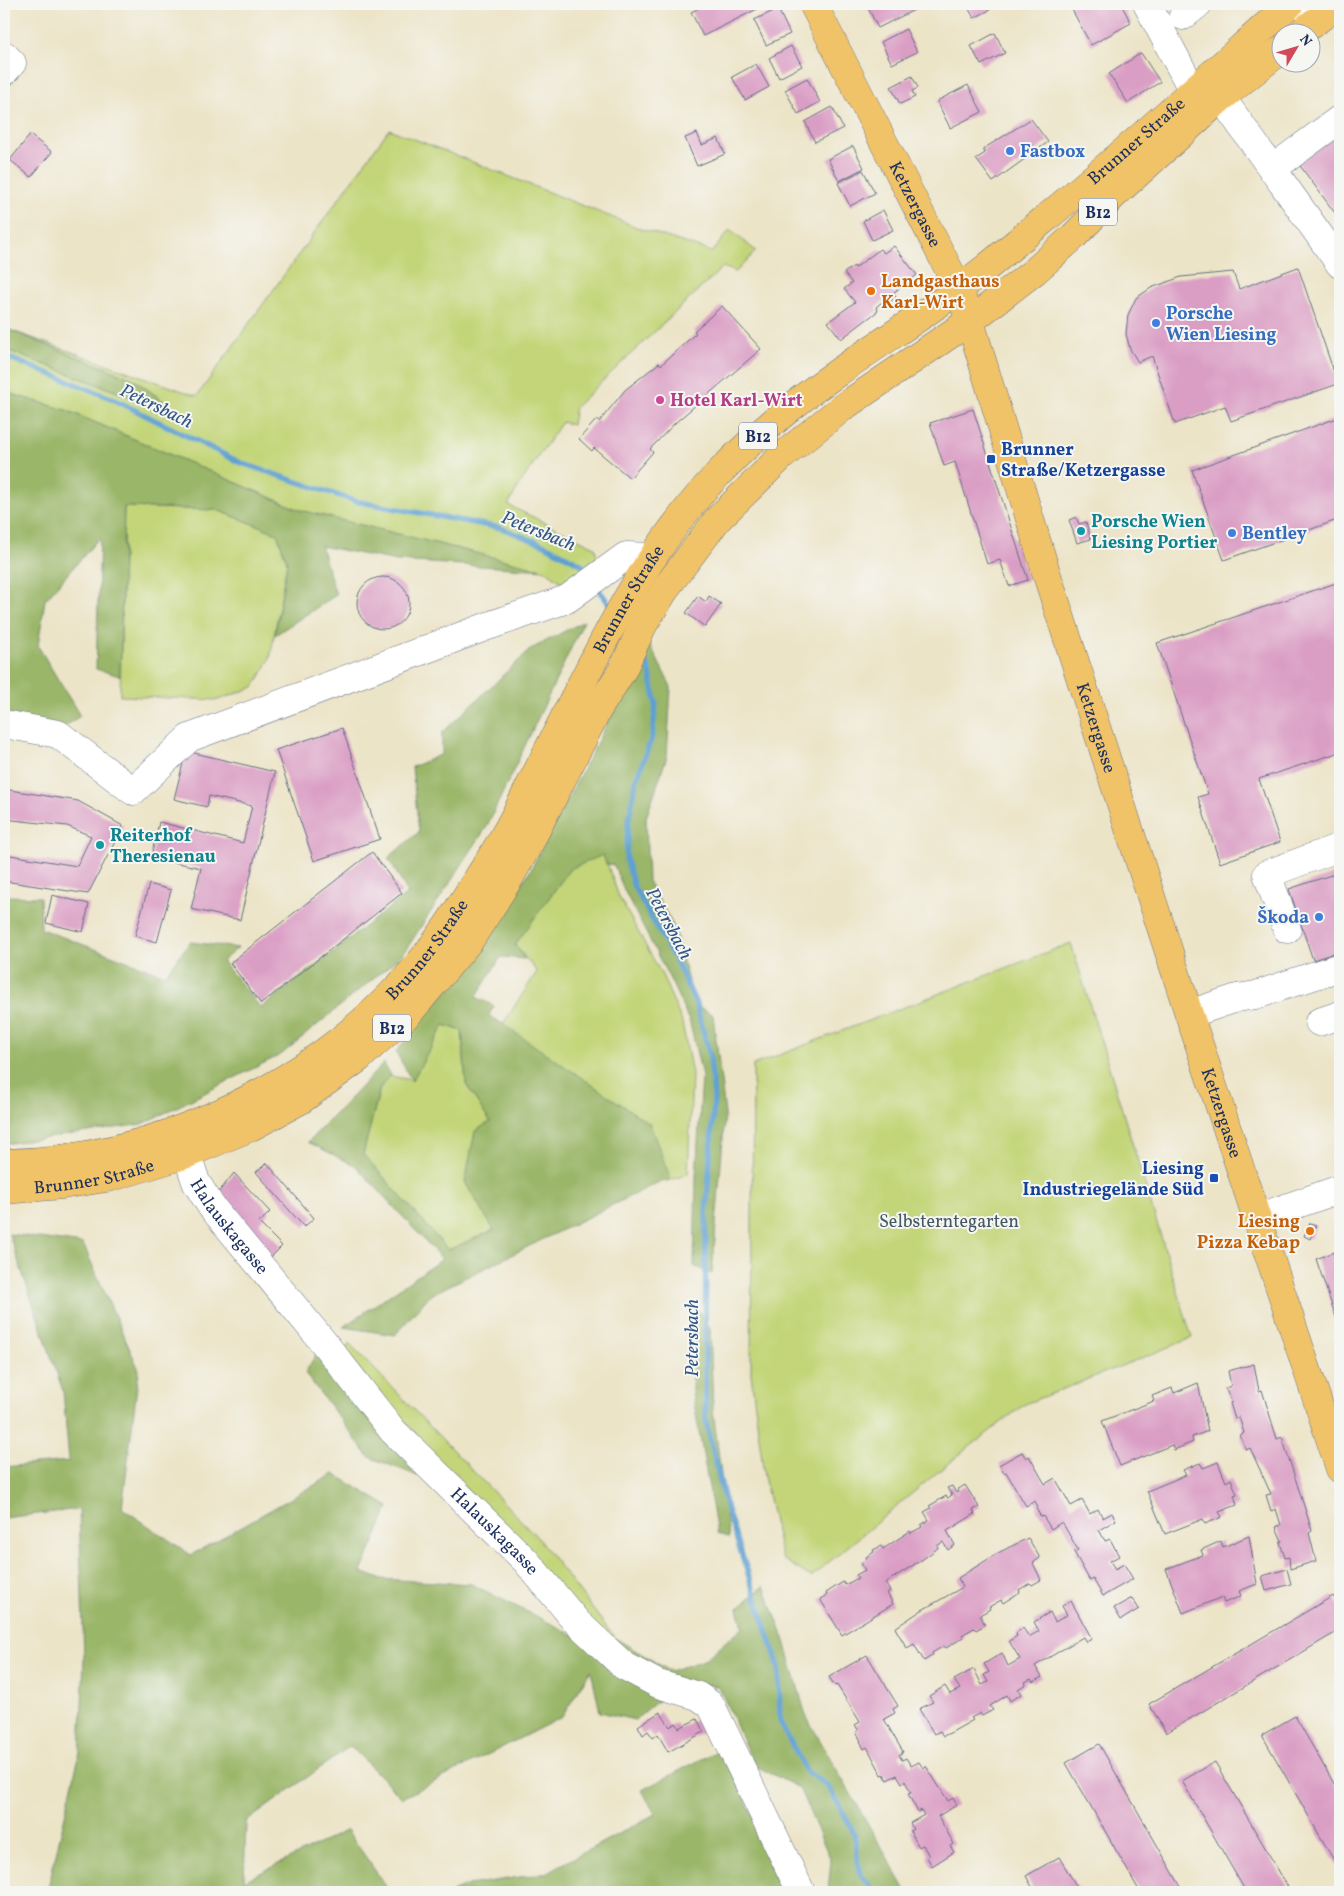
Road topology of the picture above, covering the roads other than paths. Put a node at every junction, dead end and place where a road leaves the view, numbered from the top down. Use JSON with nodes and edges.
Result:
{"nodes":[{"id":1,"x":813,"y":4,"type":"edge"},
{"id":2,"x":1147,"y":4,"type":"edge"},
{"id":3,"x":1290,"y":4,"type":"edge"},
{"id":4,"x":1339,"y":4,"type":"edge"},
{"id":5,"x":1307,"y":19,"type":"edge"},
{"id":6,"x":1272,"y":54,"type":"edge"},
{"id":7,"x":4,"y":55,"type":"edge"},
{"id":8,"x":4,"y":72,"type":"edge"},
{"id":9,"x":1207,"y":89,"type":"junction"},
{"id":10,"x":1340,"y":119,"type":"edge"},
{"id":11,"x":1272,"y":168,"type":"junction"},
{"id":12,"x":1340,"y":264,"type":"edge"},
{"id":13,"x":959,"y":289,"type":"junction"},
{"id":14,"x":970,"y":321,"type":"junction"},
{"id":15,"x":653,"y":557,"type":"junction"},
{"id":16,"x":4,"y":724,"type":"edge"},
{"id":17,"x":1340,"y":847,"type":"edge"},
{"id":18,"x":1287,"y":929,"type":"dead end"},
{"id":19,"x":1340,"y":967,"type":"edge"},
{"id":20,"x":1188,"y":1014,"type":"junction"},
{"id":21,"x":187,"y":1154,"type":"junction"},
{"id":22,"x":4,"y":1164,"type":"edge"},
{"id":23,"x":1340,"y":1189,"type":"edge"},
{"id":24,"x":4,"y":1190,"type":"edge"},
{"id":25,"x":1258,"y":1218,"type":"junction"},
{"id":26,"x":1340,"y":1469,"type":"edge"},
{"id":27,"x":801,"y":1892,"type":"edge"}],
"edges":[{"from":1,"to":13,"type":"main road","name":"Ketzergasse"},
{"from":2,"to":9,"type":"street"},
{"from":3,"to":9,"type":"main road","name":"Brunner Straße","number":"B12"},
{"from":4,"to":5,"type":"main road"},
{"from":6,"to":9,"type":"main road","name":"Brunner Straße","number":"B12"},
{"from":7,"to":8,"type":"street"},
{"from":9,"to":11,"type":"street"},
{"from":9,"to":13,"type":"main road","name":"Brunner Straße","number":"B12"},
{"from":9,"to":14,"type":"main road","name":"Brunner Straße","number":"B12"},
{"from":10,"to":11,"type":"street"},
{"from":11,"to":12,"type":"street"},
{"from":13,"to":14,"type":"main road","name":"Ketzergasse"},
{"from":13,"to":15,"type":"main road","name":"Brunner Straße","number":"B12"},
{"from":14,"to":20,"type":"main road","name":"Ketzergasse"},
{"from":14,"to":21,"type":"main road","name":"Brunner Straße","number":"B12"},
{"from":15,"to":16,"type":"street"},
{"from":15,"to":22,"type":"main road","name":"Brunner Straße","number":"B12"},
{"from":17,"to":18,"type":"street"},
{"from":19,"to":20,"type":"street"},
{"from":20,"to":25,"type":"main road","name":"Ketzergasse"},
{"from":21,"to":24,"type":"main road","name":"Brunner Straße","number":"B12"},
{"from":21,"to":27,"type":"street","name":"Halauskagasse"},
{"from":23,"to":25,"type":"street"},
{"from":25,"to":26,"type":"main road","name":"Ketzergasse"}]}
